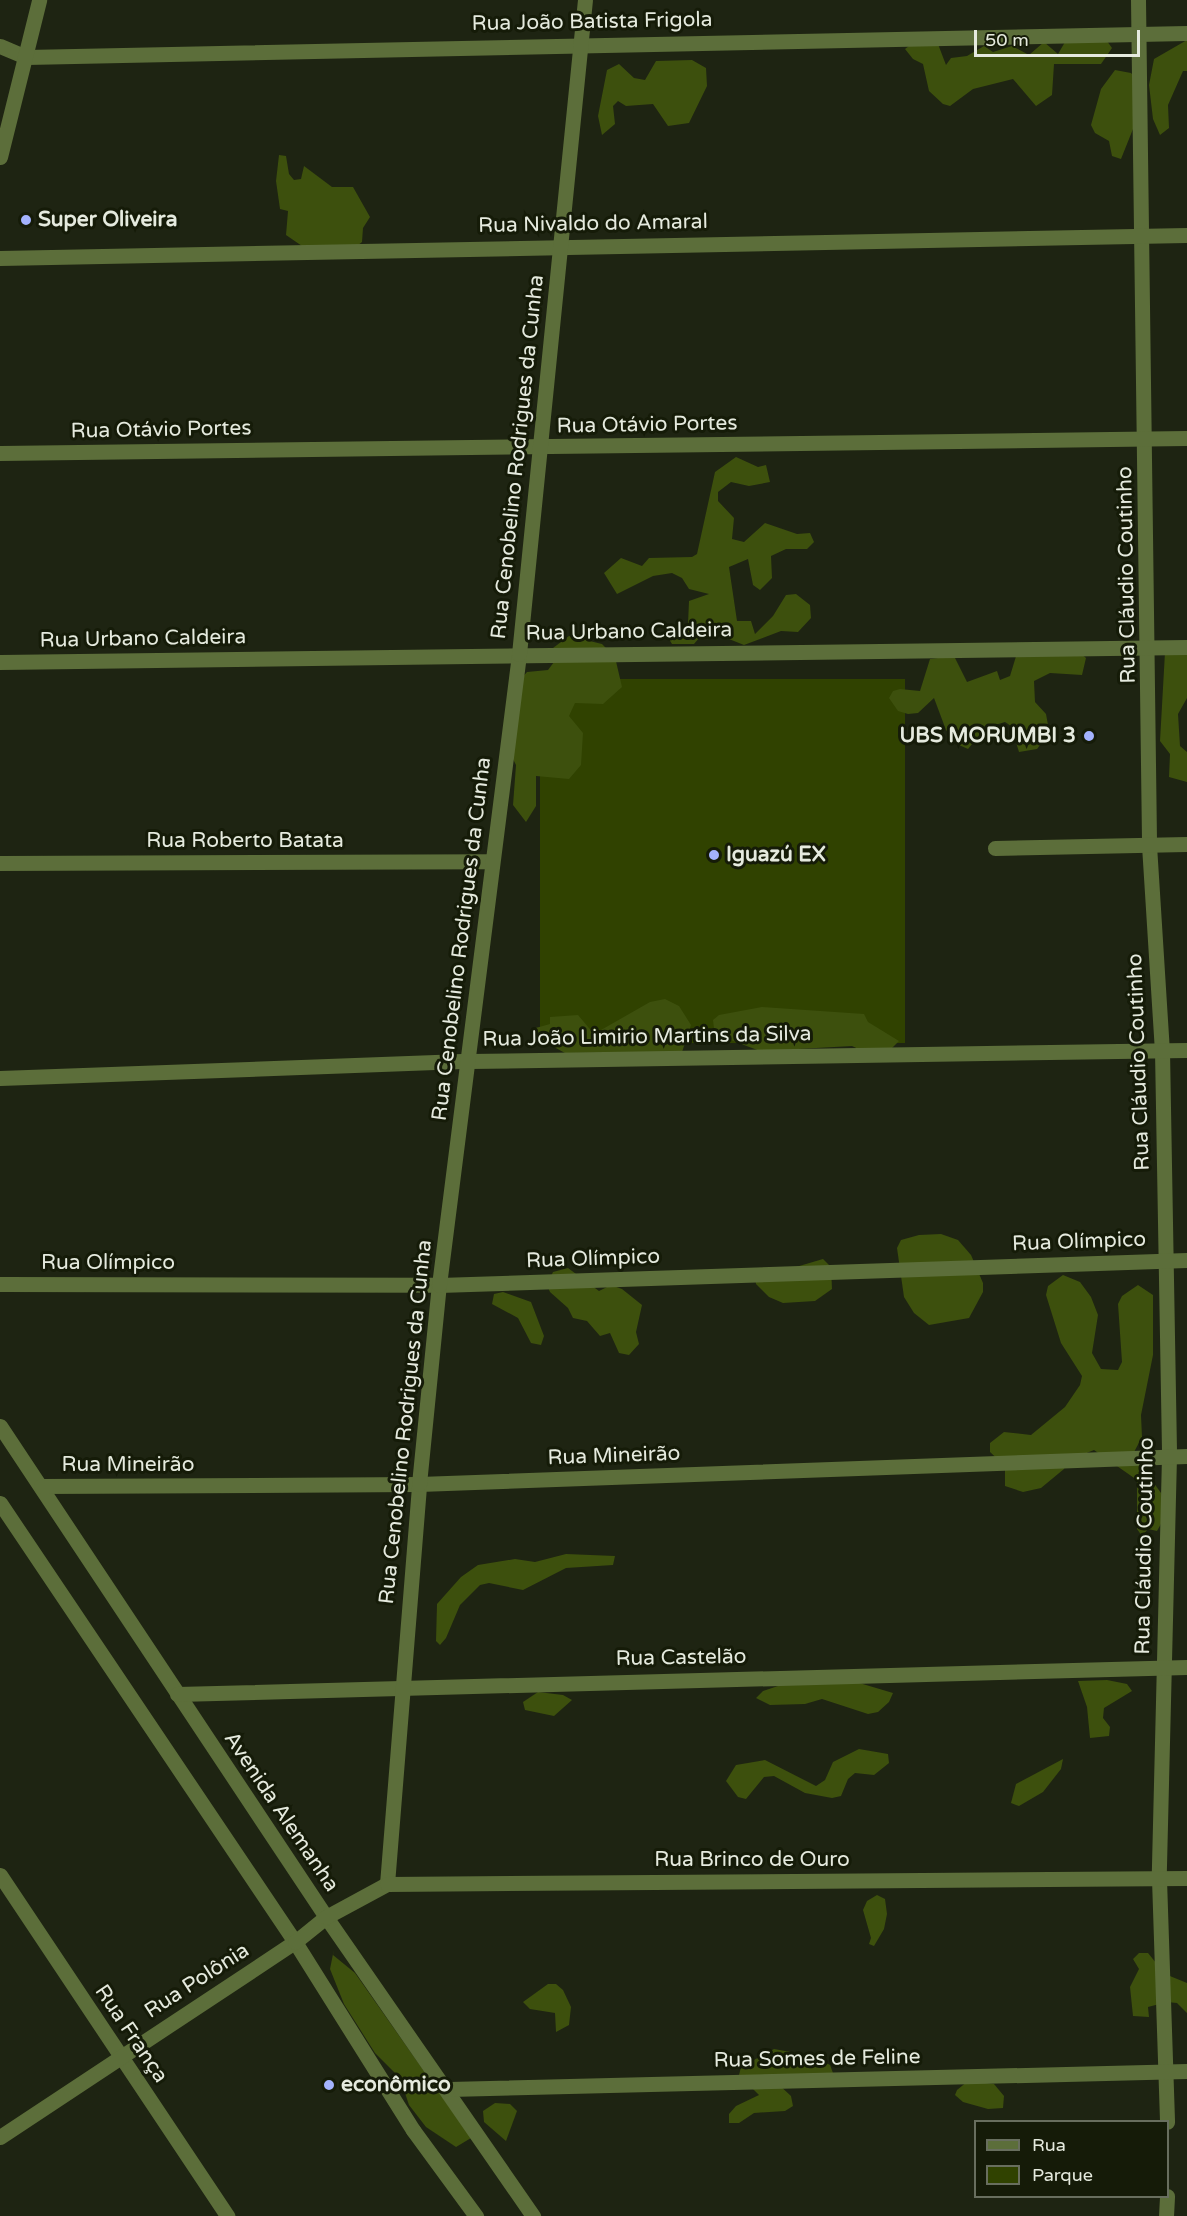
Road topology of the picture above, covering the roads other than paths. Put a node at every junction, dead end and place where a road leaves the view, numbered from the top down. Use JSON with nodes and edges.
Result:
{"nodes":[{"id":1,"x":39,"y":0,"type":"edge"},
{"id":2,"x":585,"y":0,"type":"edge"},
{"id":3,"x":1138,"y":0,"type":"edge"},
{"id":4,"x":1187,"y":33,"type":"edge"},
{"id":5,"x":1138,"y":34,"type":"junction"},
{"id":6,"x":581,"y":43,"type":"junction"},
{"id":7,"x":0,"y":46,"type":"edge"},
{"id":8,"x":26,"y":57,"type":"junction"},
{"id":9,"x":0,"y":157,"type":"edge"},
{"id":10,"x":1187,"y":235,"type":"edge"},
{"id":11,"x":1140,"y":236,"type":"junction"},
{"id":12,"x":560,"y":246,"type":"junction"},
{"id":13,"x":0,"y":258,"type":"edge"},
{"id":14,"x":1187,"y":438,"type":"edge"},
{"id":15,"x":1146,"y":439,"type":"junction"},
{"id":16,"x":540,"y":447,"type":"junction"},
{"id":17,"x":0,"y":453,"type":"edge"},
{"id":18,"x":1187,"y":646,"type":"edge"},
{"id":19,"x":1149,"y":647,"type":"junction"},
{"id":20,"x":519,"y":654,"type":"junction"},
{"id":21,"x":0,"y":662,"type":"edge"},
{"id":22,"x":1187,"y":844,"type":"edge"},
{"id":23,"x":1149,"y":845,"type":"junction"},
{"id":24,"x":995,"y":848,"type":"dead end"},
{"id":25,"x":491,"y":861,"type":"junction"},
{"id":26,"x":0,"y":863,"type":"edge"},
{"id":27,"x":1162,"y":1050,"type":"junction"},
{"id":28,"x":1187,"y":1050,"type":"edge"},
{"id":29,"x":469,"y":1060,"type":"junction"},
{"id":30,"x":0,"y":1078,"type":"edge"},
{"id":31,"x":1166,"y":1260,"type":"junction"},
{"id":32,"x":1187,"y":1260,"type":"edge"},
{"id":33,"x":0,"y":1284,"type":"edge"},
{"id":34,"x":439,"y":1285,"type":"junction"},
{"id":35,"x":0,"y":1426,"type":"edge"},
{"id":36,"x":1169,"y":1456,"type":"junction"},
{"id":37,"x":1187,"y":1456,"type":"edge"},
{"id":38,"x":419,"y":1484,"type":"junction"},
{"id":39,"x":41,"y":1486,"type":"junction"},
{"id":40,"x":0,"y":1503,"type":"edge"},
{"id":41,"x":1187,"y":1666,"type":"edge"},
{"id":42,"x":1162,"y":1667,"type":"junction"},
{"id":43,"x":401,"y":1686,"type":"junction"},
{"id":44,"x":177,"y":1694,"type":"junction"},
{"id":45,"x":0,"y":1875,"type":"edge"},
{"id":46,"x":1187,"y":1878,"type":"edge"},
{"id":47,"x":1159,"y":1879,"type":"junction"},
{"id":48,"x":387,"y":1884,"type":"junction"},
{"id":49,"x":326,"y":1917,"type":"junction"},
{"id":50,"x":295,"y":1942,"type":"junction"},
{"id":51,"x":121,"y":2056,"type":"junction"},
{"id":52,"x":1187,"y":2071,"type":"edge"},
{"id":53,"x":1167,"y":2072,"type":"junction"},
{"id":54,"x":449,"y":2089,"type":"junction"},
{"id":55,"x":1167,"y":2120,"type":"edge"},
{"id":56,"x":0,"y":2137,"type":"edge"},
{"id":57,"x":1167,"y":2198,"type":"edge"},
{"id":58,"x":226,"y":2216,"type":"edge"},
{"id":59,"x":476,"y":2216,"type":"edge"},
{"id":60,"x":533,"y":2216,"type":"edge"},
{"id":61,"x":1166,"y":2216,"type":"edge"}],
"edges":[{"from":1,"to":8,"type":"street"},
{"from":2,"to":6,"type":"street","name":"Rua Cenobelino Rodrigues da Cunha"},
{"from":3,"to":5,"type":"street","name":"Rua Cláudio Coutinho"},
{"from":4,"to":5,"type":"street","name":"Rua João Batista Frigola"},
{"from":5,"to":6,"type":"street","name":"Rua João Batista Frigola"},
{"from":5,"to":11,"type":"street","name":"Rua Cláudio Coutinho"},
{"from":6,"to":8,"type":"street","name":"Rua João Batista Frigola"},
{"from":6,"to":12,"type":"street","name":"Rua Cenobelino Rodrigues da Cunha"},
{"from":7,"to":8,"type":"street","name":"Rua João Batista Frigola"},
{"from":8,"to":9,"type":"street"},
{"from":10,"to":11,"type":"street","name":"Rua Nivaldo do Amaral"},
{"from":11,"to":12,"type":"street","name":"Rua Nivaldo do Amaral"},
{"from":11,"to":15,"type":"street","name":"Rua Cláudio Coutinho"},
{"from":12,"to":13,"type":"street","name":"Rua Nivaldo do Amaral"},
{"from":12,"to":16,"type":"street","name":"Rua Cenobelino Rodrigues da Cunha"},
{"from":14,"to":15,"type":"street","name":"Rua Otávio Portes"},
{"from":15,"to":16,"type":"street","name":"Rua Otávio Portes"},
{"from":15,"to":19,"type":"street","name":"Rua Cláudio Coutinho"},
{"from":16,"to":17,"type":"street","name":"Rua Otávio Portes"},
{"from":16,"to":20,"type":"street","name":"Rua Cenobelino Rodrigues da Cunha"},
{"from":18,"to":19,"type":"street","name":"Rua Urbano Caldeira"},
{"from":19,"to":20,"type":"street","name":"Rua Urbano Caldeira"},
{"from":19,"to":23,"type":"street","name":"Rua Cláudio Coutinho"},
{"from":20,"to":21,"type":"street","name":"Rua Urbano Caldeira"},
{"from":20,"to":25,"type":"street","name":"Rua Cenobelino Rodrigues da Cunha"},
{"from":22,"to":23,"type":"street"},
{"from":23,"to":24,"type":"street"},
{"from":23,"to":27,"type":"street","name":"Rua Cláudio Coutinho"},
{"from":25,"to":26,"type":"street","name":"Rua Roberto Batata"},
{"from":25,"to":29,"type":"street","name":"Rua Cenobelino Rodrigues da Cunha"},
{"from":27,"to":28,"type":"street","name":"Rua João Limirio Martins da Silva"},
{"from":27,"to":29,"type":"street","name":"Rua João Limirio Martins da Silva"},
{"from":27,"to":31,"type":"street","name":"Rua Cláudio Coutinho"},
{"from":29,"to":30,"type":"street","name":"Rua João Limirio Martins da Silva"},
{"from":29,"to":34,"type":"street","name":"Rua Cenobelino Rodrigues da Cunha"},
{"from":31,"to":32,"type":"street","name":"Rua Olímpico"},
{"from":31,"to":34,"type":"street","name":"Rua Olímpico"},
{"from":31,"to":36,"type":"street","name":"Rua Cláudio Coutinho"},
{"from":33,"to":34,"type":"street","name":"Rua Olímpico"},
{"from":34,"to":38,"type":"street","name":"Rua Cenobelino Rodrigues da Cunha"},
{"from":35,"to":39,"type":"street","name":"Avenida Alemanha"},
{"from":36,"to":37,"type":"street","name":"Rua Mineirão"},
{"from":36,"to":38,"type":"street","name":"Rua Mineirão"},
{"from":36,"to":42,"type":"street","name":"Rua Cláudio Coutinho"},
{"from":38,"to":39,"type":"street","name":"Rua Mineirão"},
{"from":38,"to":43,"type":"street","name":"Rua Cenobelino Rodrigues da Cunha"},
{"from":39,"to":44,"type":"street","name":"Avenida Alemanha"},
{"from":40,"to":50,"type":"street"},
{"from":41,"to":42,"type":"street","name":"Rua Castelão"},
{"from":42,"to":43,"type":"street","name":"Rua Castelão"},
{"from":42,"to":47,"type":"street","name":"Rua Cláudio Coutinho"},
{"from":43,"to":44,"type":"street","name":"Rua Castelão"},
{"from":43,"to":48,"type":"street","name":"Rua Cenobelino Rodrigues da Cunha"},
{"from":44,"to":49,"type":"street","name":"Avenida Alemanha"},
{"from":45,"to":51,"type":"street","name":"Rua França"},
{"from":46,"to":47,"type":"street","name":"Rua Brinco de Ouro"},
{"from":47,"to":48,"type":"street","name":"Rua Brinco de Ouro"},
{"from":47,"to":53,"type":"street","name":"Rua Cláudio Coutinho"},
{"from":48,"to":49,"type":"street","name":"Rua Brinco de Ouro"},
{"from":49,"to":50,"type":"street","name":"Rua Polônia"},
{"from":49,"to":54,"type":"street","name":"Avenida Alemanha"},
{"from":50,"to":51,"type":"street","name":"Rua Polônia"},
{"from":50,"to":59,"type":"street"},
{"from":51,"to":56,"type":"street","name":"Rua Polônia"},
{"from":51,"to":58,"type":"street","name":"Rua França"},
{"from":52,"to":53,"type":"street","name":"Rua Somes de Feline"},
{"from":53,"to":54,"type":"street","name":"Rua Somes de Feline"},
{"from":53,"to":55,"type":"street","name":"Rua Cláudio Coutinho"},
{"from":54,"to":60,"type":"street","name":"Avenida Alemanha"},
{"from":57,"to":61,"type":"street"}]}
